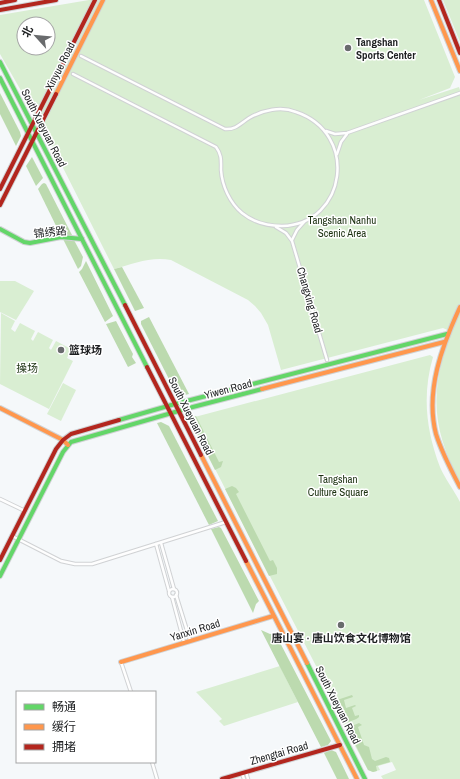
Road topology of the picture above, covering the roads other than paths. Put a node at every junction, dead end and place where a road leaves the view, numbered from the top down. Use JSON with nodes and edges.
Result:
{"nodes":[{"id":1,"x":15,"y":0,"type":"edge"},
{"id":2,"x":56,"y":0,"type":"edge"},
{"id":3,"x":95,"y":0,"type":"edge"},
{"id":4,"x":103,"y":0,"type":"edge"},
{"id":5,"x":431,"y":0,"type":"edge"},
{"id":6,"x":439,"y":0,"type":"edge"},
{"id":7,"x":0,"y":3,"type":"edge"},
{"id":8,"x":0,"y":10,"type":"edge"},
{"id":9,"x":460,"y":53,"type":"edge"},
{"id":10,"x":81,"y":56,"type":"dead end"},
{"id":11,"x":0,"y":62,"type":"edge"},
{"id":12,"x":460,"y":71,"type":"edge"},
{"id":13,"x":73,"y":74,"type":"dead end"},
{"id":14,"x":0,"y":78,"type":"edge"},
{"id":15,"x":460,"y":93,"type":"edge"},
{"id":16,"x":33,"y":125,"type":"junction"},
{"id":17,"x":324,"y":130,"type":"junction"},
{"id":18,"x":36,"y":133,"type":"junction"},
{"id":19,"x":347,"y":133,"type":"junction"},
{"id":20,"x":28,"y":134,"type":"junction"},
{"id":21,"x":32,"y":141,"type":"junction"},
{"id":22,"x":337,"y":156,"type":"junction"},
{"id":23,"x":0,"y":189,"type":"edge"},
{"id":24,"x":0,"y":205,"type":"edge"},
{"id":25,"x":306,"y":220,"type":"junction"},
{"id":26,"x":276,"y":226,"type":"junction"},
{"id":27,"x":0,"y":229,"type":"edge"},
{"id":28,"x":82,"y":239,"type":"junction"},
{"id":29,"x":292,"y":241,"type":"junction"},
{"id":30,"x":460,"y":307,"type":"edge"},
{"id":31,"x":460,"y":312,"type":"edge"},
{"id":32,"x":447,"y":334,"type":"junction"},
{"id":33,"x":444,"y":342,"type":"junction"},
{"id":34,"x":327,"y":360,"type":"dead end"},
{"id":35,"x":330,"y":364,"type":"junction"},
{"id":36,"x":332,"y":370,"type":"junction"},
{"id":37,"x":175,"y":404,"type":"junction"},
{"id":38,"x":167,"y":406,"type":"junction"},
{"id":39,"x":0,"y":408,"type":"edge"},
{"id":40,"x":179,"y":411,"type":"junction"},
{"id":41,"x":171,"y":413,"type":"junction"},
{"id":42,"x":63,"y":440,"type":"junction"},
{"id":43,"x":68,"y":445,"type":"junction"},
{"id":44,"x":460,"y":487,"type":"edge"},
{"id":45,"x":0,"y":499,"type":"edge"},
{"id":46,"x":25,"y":511,"type":"junction"},
{"id":47,"x":226,"y":522,"type":"junction"},
{"id":48,"x":12,"y":536,"type":"junction"},
{"id":49,"x":18,"y":540,"type":"junction"},
{"id":50,"x":161,"y":543,"type":"junction"},
{"id":51,"x":156,"y":544,"type":"junction"},
{"id":52,"x":0,"y":560,"type":"edge"},
{"id":53,"x":0,"y":576,"type":"edge"},
{"id":54,"x":174,"y":589,"type":"junction"},
{"id":55,"x":169,"y":591,"type":"junction"},
{"id":56,"x":176,"y":595,"type":"junction"},
{"id":57,"x":172,"y":597,"type":"junction"},
{"id":58,"x":273,"y":616,"type":"junction"},
{"id":59,"x":190,"y":640,"type":"junction"},
{"id":60,"x":184,"y":642,"type":"junction"},
{"id":61,"x":121,"y":662,"type":"joint"},
{"id":62,"x":130,"y":691,"type":"edge"},
{"id":63,"x":340,"y":745,"type":"junction"},
{"id":64,"x":152,"y":763,"type":"edge"},
{"id":65,"x":244,"y":773,"type":"junction"},
{"id":66,"x":157,"y":779,"type":"edge"},
{"id":67,"x":222,"y":779,"type":"edge"},
{"id":68,"x":244,"y":779,"type":"edge"},
{"id":69,"x":248,"y":779,"type":"edge"},
{"id":70,"x":357,"y":779,"type":"edge"},
{"id":71,"x":365,"y":779,"type":"edge"}],
"edges":[{"from":1,"to":7,"type":"main road"},
{"from":2,"to":8,"type":"main road"},
{"from":3,"to":16,"type":"main road","name":"Xinyue Road"},
{"from":4,"to":18,"type":"main road","name":"Xinyue Road"},
{"from":5,"to":12,"type":"main road"},
{"from":6,"to":9,"type":"main road"},
{"from":10,"to":17,"type":"street"},
{"from":11,"to":16,"type":"main road","name":"South Xueyuan Road"},
{"from":13,"to":26,"type":"street"},
{"from":14,"to":20,"type":"main road","name":"South Xueyuan Road"},
{"from":15,"to":19,"type":"street"},
{"from":16,"to":18,"type":"main road","name":"South Xueyuan Road"},
{"from":16,"to":20,"type":"main road","name":"Xinyue Road"},
{"from":17,"to":19,"type":"street"},
{"from":17,"to":22,"type":"street"},
{"from":18,"to":21,"type":"main road","name":"Xinyue Road"},
{"from":18,"to":37,"type":"main road","name":"South Xueyuan Road"},
{"from":19,"to":22,"type":"street"},
{"from":20,"to":21,"type":"main road","name":"South Xueyuan Road"},
{"from":20,"to":23,"type":"main road","name":"Xinyue Road"},
{"from":21,"to":24,"type":"main road","name":"Xinyue Road"},
{"from":21,"to":28,"type":"main road","name":"South Xueyuan Road"},
{"from":22,"to":25,"type":"street"},
{"from":25,"to":26,"type":"street"},
{"from":25,"to":29,"type":"street"},
{"from":26,"to":29,"type":"street"},
{"from":27,"to":28,"type":"main road","name":"锦绣路"},
{"from":28,"to":38,"type":"main road","name":"South Xueyuan Road"},
{"from":29,"to":34,"type":"street","name":"Changxing Road"},
{"from":30,"to":32,"type":"main road"},
{"from":31,"to":33,"type":"main road"},
{"from":32,"to":33,"type":"main road"},
{"from":32,"to":35,"type":"main road","name":"Yiwen Road"},
{"from":33,"to":36,"type":"main road","name":"Yiwen Road"},
{"from":33,"to":44,"type":"main road"},
{"from":35,"to":36,"type":"main road"},
{"from":35,"to":37,"type":"main road","name":"Yiwen Road"},
{"from":36,"to":40,"type":"main road","name":"Yiwen Road"},
{"from":37,"to":38,"type":"main road","name":"Yiwen Road"},
{"from":37,"to":40,"type":"main road","name":"South Xueyuan Road"},
{"from":38,"to":41,"type":"main road","name":"South Xueyuan Road"},
{"from":38,"to":42,"type":"main road","name":"Yiwen Road"},
{"from":39,"to":42,"type":"main road"},
{"from":40,"to":41,"type":"main road","name":"Yiwen Road"},
{"from":40,"to":71,"type":"main road","name":"South Xueyuan Road"},
{"from":41,"to":43,"type":"main road","name":"Yiwen Road"},
{"from":41,"to":47,"type":"main road","name":"South Xueyuan Road"},
{"from":42,"to":43,"type":"main road"},
{"from":42,"to":46,"type":"main road"},
{"from":43,"to":49,"type":"main road"},
{"from":45,"to":46,"type":"street"},
{"from":46,"to":48,"type":"main road"},
{"from":47,"to":50,"type":"street"},
{"from":47,"to":58,"type":"main road","name":"South Xueyuan Road"},
{"from":48,"to":49,"type":"street"},
{"from":48,"to":52,"type":"main road"},
{"from":49,"to":51,"type":"street"},
{"from":49,"to":53,"type":"main road"},
{"from":50,"to":51,"type":"street"},
{"from":50,"to":54,"type":"street"},
{"from":51,"to":55,"type":"street"},
{"from":54,"to":55,"type":"street"},
{"from":54,"to":56,"type":"street"},
{"from":55,"to":57,"type":"street"},
{"from":56,"to":57,"type":"street"},
{"from":56,"to":59,"type":"street"},
{"from":57,"to":60,"type":"street"},
{"from":58,"to":59,"type":"main road","name":"Yanxin Road"},
{"from":58,"to":63,"type":"main road","name":"South Xueyuan Road"},
{"from":59,"to":60,"type":"main road","name":"Yanxin Road"},
{"from":60,"to":61,"type":"main road","name":"Yanxin Road"},
{"from":61,"to":62,"type":"street"},
{"from":63,"to":65,"type":"main road","name":"Zhengtai Road"},
{"from":63,"to":70,"type":"main road","name":"South Xueyuan Road"},
{"from":64,"to":66,"type":"street"},
{"from":65,"to":67,"type":"main road","name":"Zhengtai Road"},
{"from":65,"to":68,"type":"street"},
{"from":65,"to":69,"type":"street"}]}
